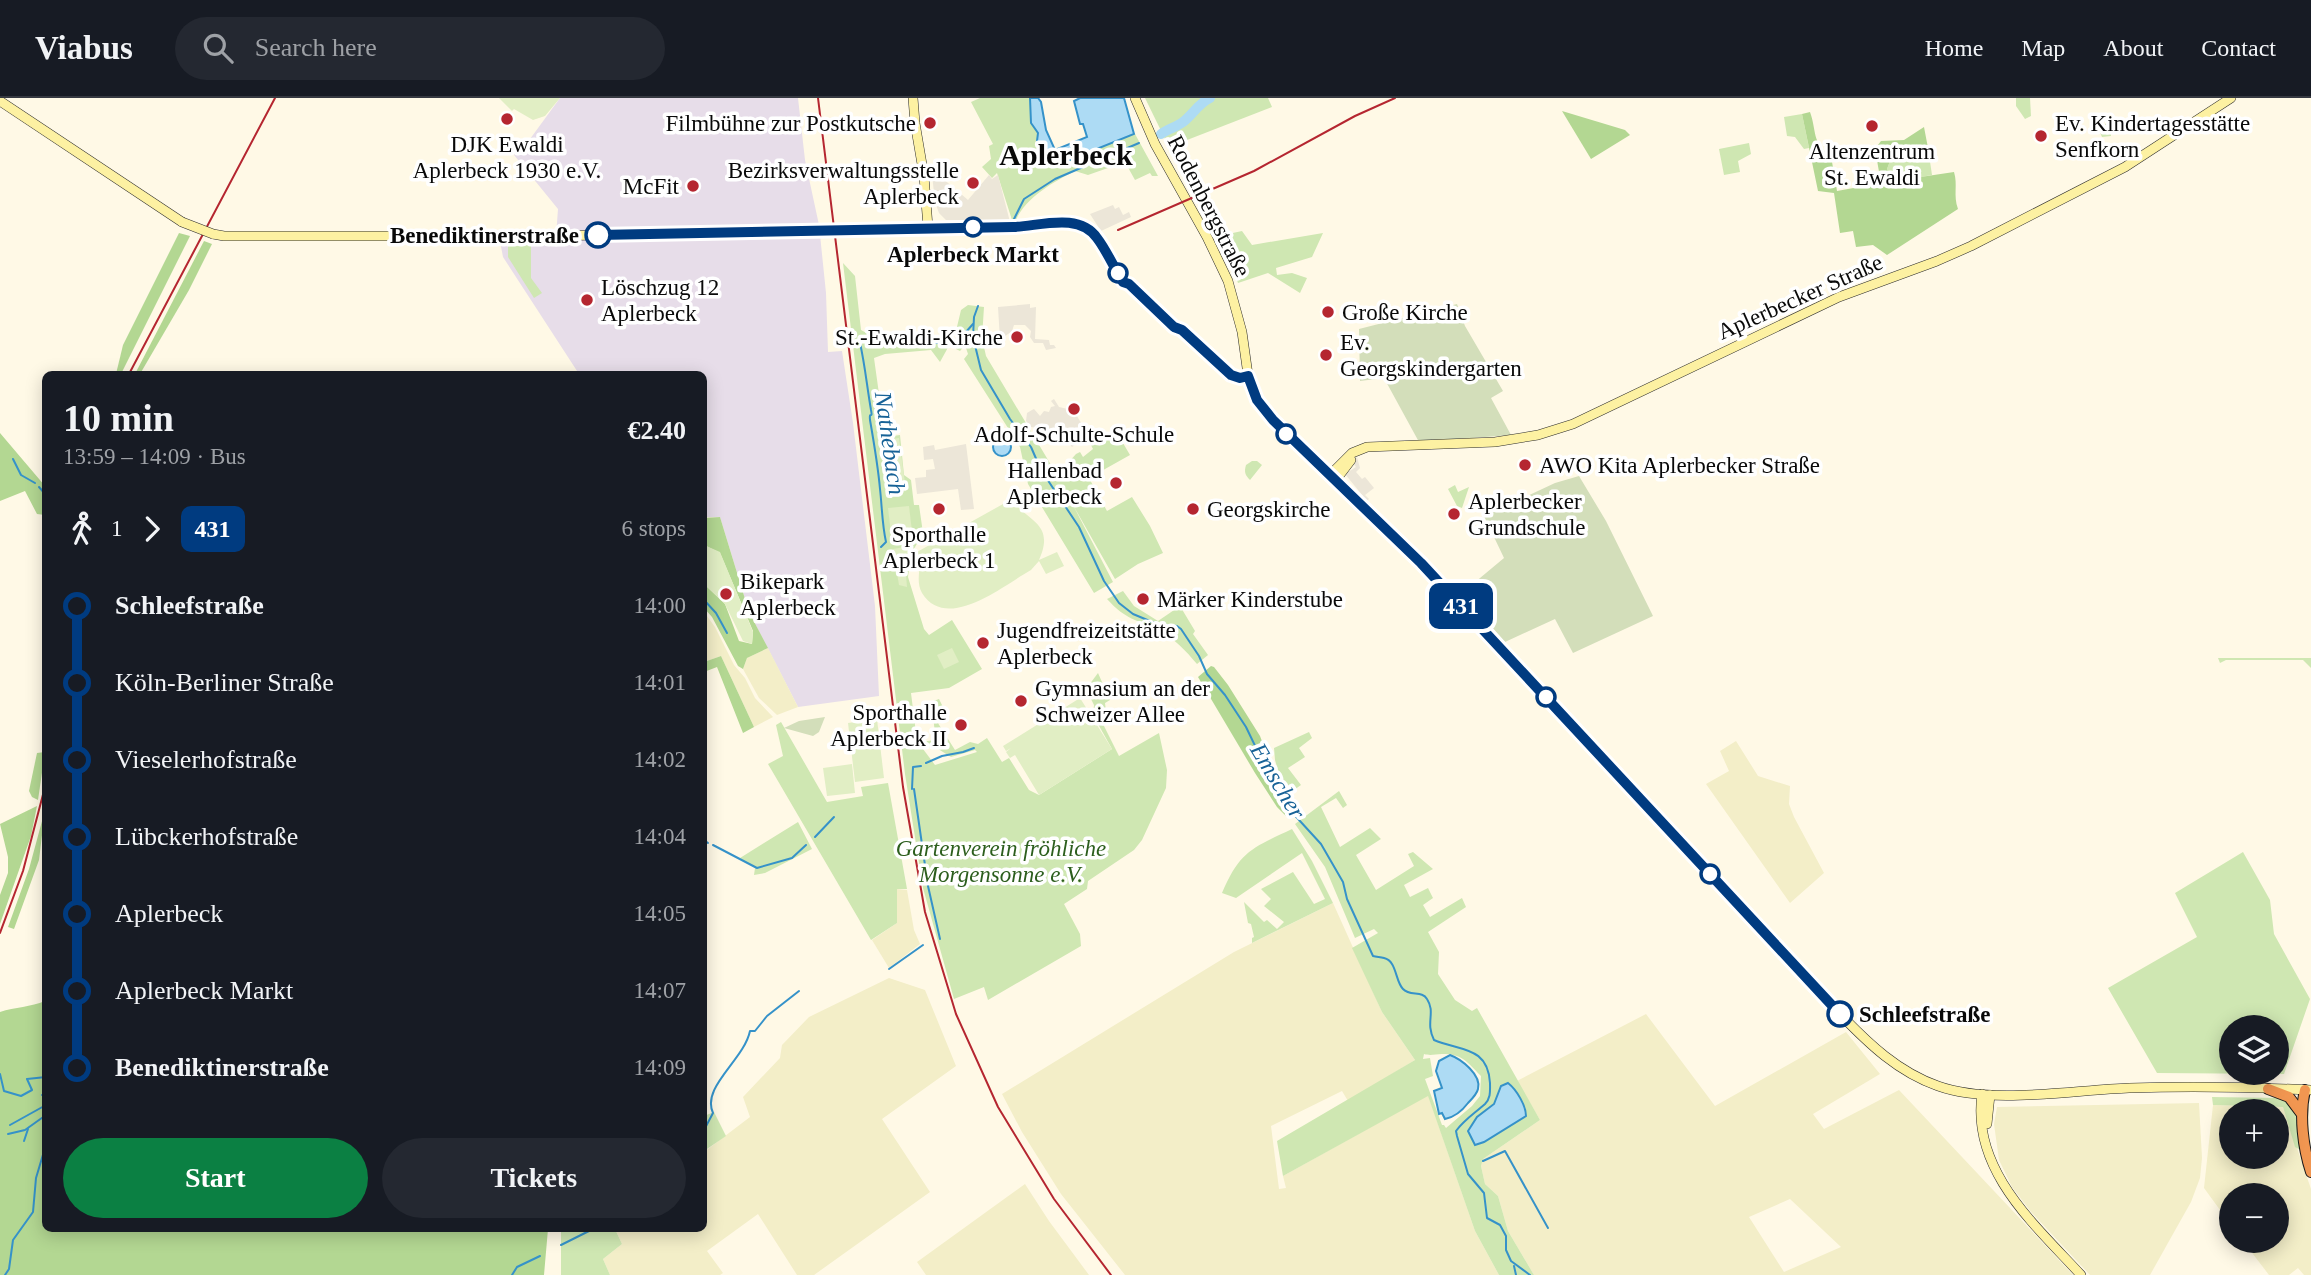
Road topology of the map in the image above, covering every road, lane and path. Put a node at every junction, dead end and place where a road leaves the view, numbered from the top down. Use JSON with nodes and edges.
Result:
{"nodes":[{"id":1,"x":914,"y":98,"type":"edge"},
{"id":2,"x":1135,"y":98,"type":"edge"},
{"id":3,"x":2231,"y":98,"type":"edge"},
{"id":4,"x":0,"y":101,"type":"edge"},
{"id":5,"x":1332,"y":478,"type":"junction"},
{"id":6,"x":2268,"y":1088,"type":"junction"},
{"id":7,"x":2308,"y":1090,"type":"edge"},
{"id":8,"x":1986,"y":1094,"type":"junction"},
{"id":9,"x":2302,"y":1115,"type":"junction"},
{"id":10,"x":2311,"y":1128,"type":"edge"},
{"id":11,"x":2311,"y":1141,"type":"edge"},
{"id":12,"x":2311,"y":1172,"type":"edge"},
{"id":13,"x":2081,"y":1275,"type":"edge"}],
"edges":[{"from":1,"to":4,"type":"main road","bridge":true},
{"from":2,"to":5,"type":"main road","name":"Rodenbergstraße"},
{"from":3,"to":5,"type":"main road","name":"Aplerbecker Straße"},
{"from":5,"to":8,"type":"main road","name":"Rodenbergstraße"},
{"from":6,"to":7,"type":"main road","name":"Rodenbergstraße"},
{"from":6,"to":8,"type":"main road","name":"Rodenbergstraße"},
{"from":6,"to":9,"type":"highway"},
{"from":7,"to":9,"type":"highway"},
{"from":8,"to":13,"type":"main road"},
{"from":9,"to":12,"type":"highway"},
{"from":10,"to":11,"type":"highway"}]}
